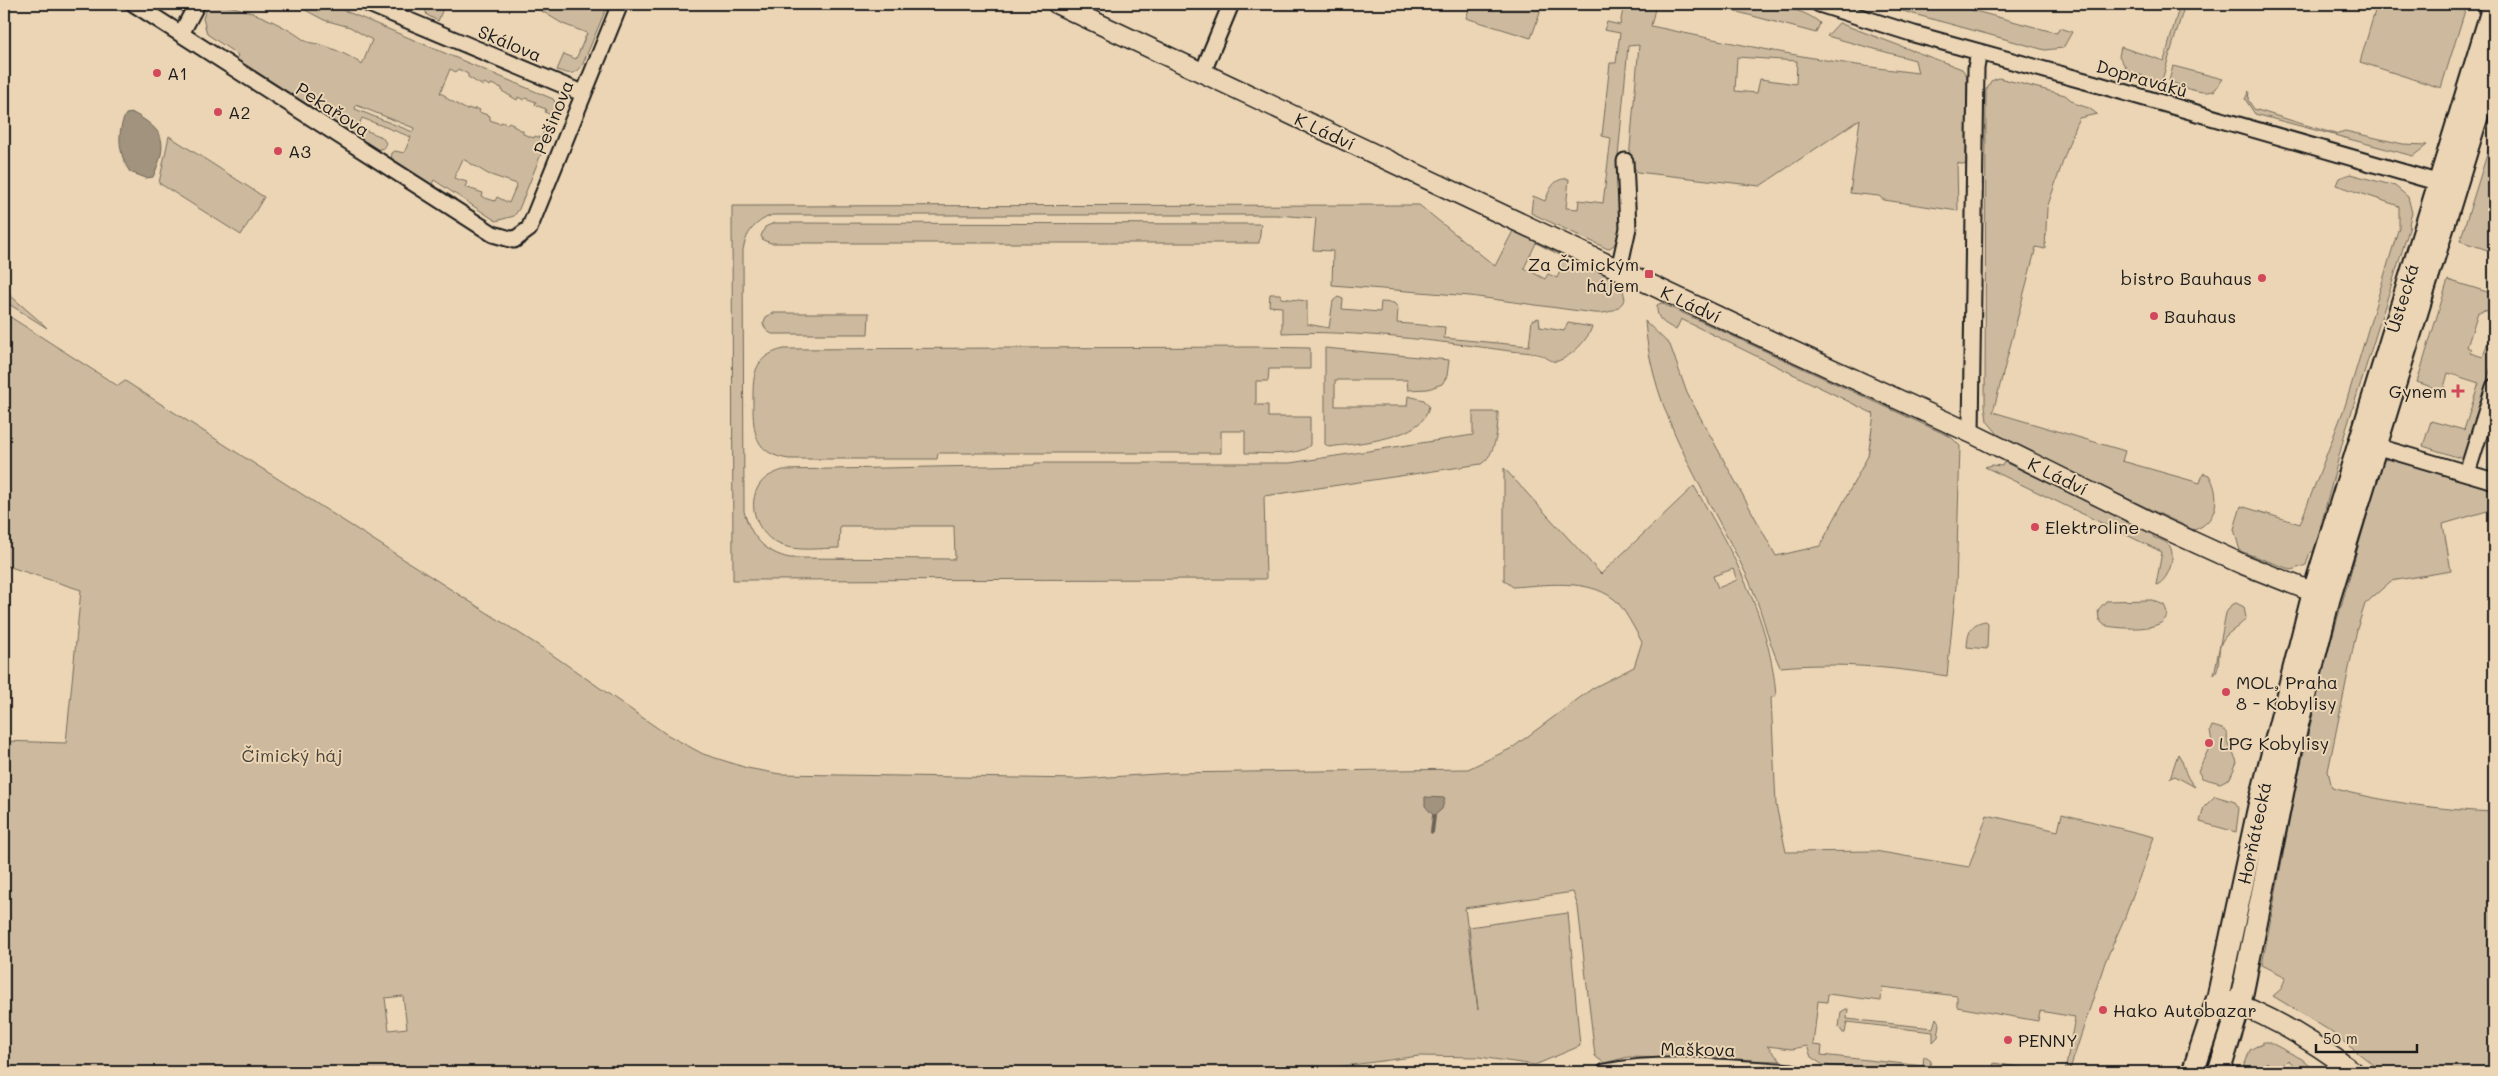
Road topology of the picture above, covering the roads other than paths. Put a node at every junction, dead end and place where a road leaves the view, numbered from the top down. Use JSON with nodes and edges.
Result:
{"nodes":[{"id":1,"x":134,"y":4,"type":"edge"},
{"id":2,"x":197,"y":4,"type":"edge"},
{"id":3,"x":369,"y":4,"type":"edge"},
{"id":4,"x":620,"y":4,"type":"edge"},
{"id":5,"x":1057,"y":4,"type":"edge"},
{"id":6,"x":1231,"y":4,"type":"edge"},
{"id":7,"x":1819,"y":4,"type":"edge"},
{"id":8,"x":2494,"y":4,"type":"edge"},
{"id":9,"x":405,"y":11,"type":"edge"},
{"id":10,"x":181,"y":34,"type":"junction"},
{"id":11,"x":1979,"y":52,"type":"junction"},
{"id":12,"x":2494,"y":61,"type":"edge"},
{"id":13,"x":1202,"y":74,"type":"junction"},
{"id":14,"x":582,"y":93,"type":"junction"},
{"id":15,"x":1625,"y":161,"type":"dead end"},
{"id":16,"x":2447,"y":185,"type":"junction"},
{"id":17,"x":514,"y":240,"type":"joint"},
{"id":18,"x":1619,"y":270,"type":"junction"},
{"id":19,"x":2494,"y":387,"type":"edge"},
{"id":20,"x":1971,"y":433,"type":"junction"},
{"id":21,"x":2375,"y":446,"type":"junction"},
{"id":22,"x":2467,"y":473,"type":"junction"},
{"id":23,"x":2494,"y":481,"type":"edge"},
{"id":24,"x":2321,"y":596,"type":"junction"},
{"id":25,"x":2218,"y":997,"type":"junction"},
{"id":26,"x":2240,"y":1004,"type":"junction"},
{"id":27,"x":1605,"y":1072,"type":"edge"},
{"id":28,"x":1792,"y":1072,"type":"edge"},
{"id":29,"x":2193,"y":1072,"type":"edge"},
{"id":30,"x":2220,"y":1072,"type":"edge"},
{"id":31,"x":2354,"y":1072,"type":"edge"}],
"edges":[{"from":1,"to":10,"type":"street","name":"Pekařova"},
{"from":2,"to":10,"type":"street"},
{"from":3,"to":9,"type":"street","name":"Skálova"},
{"from":4,"to":14,"type":"street","name":"Pešinova"},
{"from":5,"to":13,"type":"street","name":"K Ládví"},
{"from":6,"to":13,"type":"street"},
{"from":7,"to":11,"type":"street","name":"Dopraváků"},
{"from":8,"to":16,"type":"main road","name":"Ústecká"},
{"from":9,"to":14,"type":"street","name":"Skálova"},
{"from":10,"to":17,"type":"street","name":"Pekařova"},
{"from":11,"to":16,"type":"street","name":"Dopraváků"},
{"from":11,"to":20,"type":"street"},
{"from":12,"to":16,"type":"main road","name":"Ústecká"},
{"from":13,"to":18,"type":"street","name":"K Ládví"},
{"from":14,"to":17,"type":"street","name":"Pešinova"},
{"from":15,"to":18,"type":"street"},
{"from":16,"to":21,"type":"main road","name":"Ústecká"},
{"from":16,"to":24,"type":"main road","name":"Ústecká"},
{"from":18,"to":20,"type":"street","name":"K Ládví"},
{"from":19,"to":22,"type":"street"},
{"from":20,"to":24,"type":"street","name":"K Ládví"},
{"from":21,"to":22,"type":"street"},
{"from":21,"to":24,"type":"main road","name":"Ústecká"},
{"from":22,"to":23,"type":"street"},
{"from":24,"to":25,"type":"main road","name":"Horňátecká"},
{"from":24,"to":26,"type":"main road","name":"Horňátecká"},
{"from":25,"to":26,"type":"street"},
{"from":25,"to":29,"type":"main road","name":"Horňátecká"},
{"from":26,"to":30,"type":"main road","name":"Horňátecká"},
{"from":26,"to":31,"type":"street"},
{"from":27,"to":28,"type":"street","name":"Maškova"}]}
